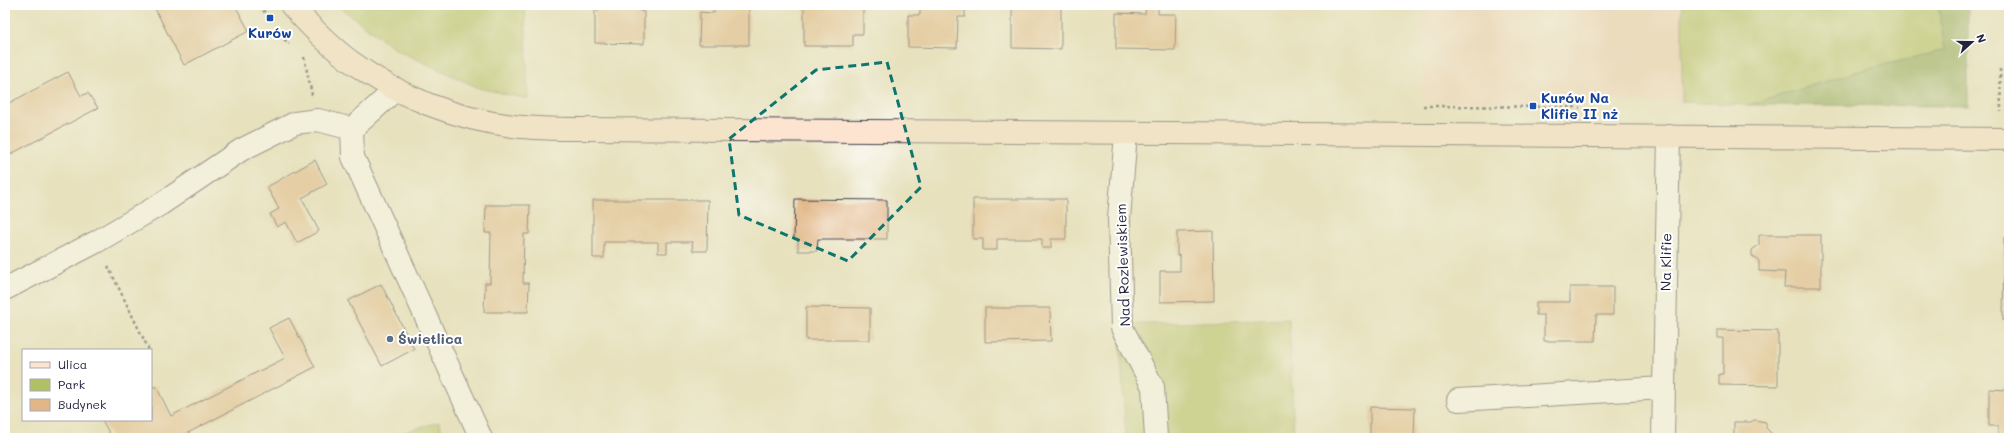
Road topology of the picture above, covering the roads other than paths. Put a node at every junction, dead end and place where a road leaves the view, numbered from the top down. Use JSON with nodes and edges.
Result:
{"nodes":[{"id":1,"x":291,"y":5,"type":"edge"},
{"id":2,"x":396,"y":89,"type":"junction"},
{"id":3,"x":352,"y":129,"type":"junction"},
{"id":4,"x":1126,"y":134,"type":"junction"},
{"id":5,"x":1669,"y":136,"type":"junction"},
{"id":6,"x":2005,"y":139,"type":"edge"},
{"id":7,"x":5,"y":289,"type":"edge"},
{"id":8,"x":1663,"y":388,"type":"junction"},
{"id":9,"x":1458,"y":400,"type":"dead end"},
{"id":10,"x":481,"y":438,"type":"edge"},
{"id":11,"x":1156,"y":438,"type":"edge"},
{"id":12,"x":1663,"y":438,"type":"edge"}],
"edges":[{"from":1,"to":2,"type":"street"},
{"from":2,"to":3,"type":"street"},
{"from":2,"to":4,"type":"street"},
{"from":3,"to":7,"type":"street"},
{"from":3,"to":10,"type":"street"},
{"from":4,"to":5,"type":"street"},
{"from":4,"to":11,"type":"street","name":"Nad Rozlewiskiem"},
{"from":5,"to":6,"type":"street"},
{"from":5,"to":8,"type":"street","name":"Na Klifie"},
{"from":8,"to":9,"type":"street"},
{"from":8,"to":12,"type":"street","name":"Na Klifie"}]}
